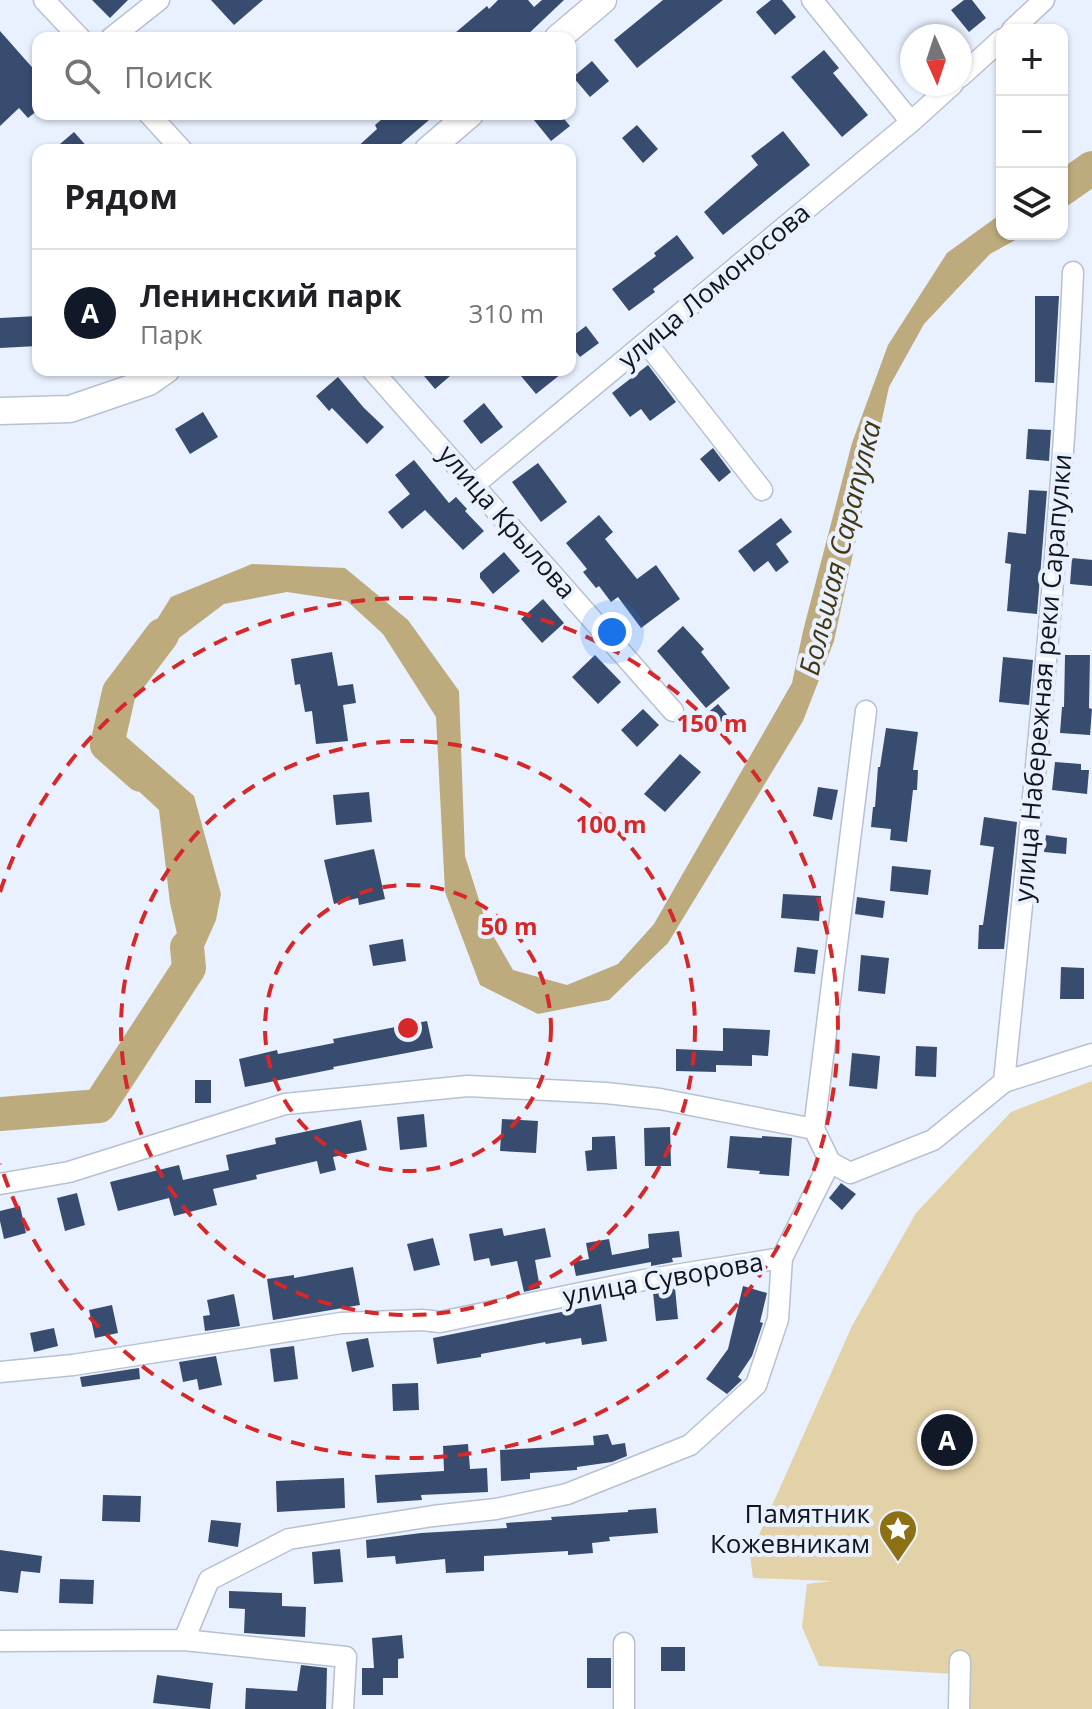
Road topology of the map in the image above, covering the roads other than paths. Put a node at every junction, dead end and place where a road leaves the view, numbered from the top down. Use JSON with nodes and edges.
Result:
{"nodes":[{"id":1,"x":44,"y":0,"type":"edge"},
{"id":2,"x":159,"y":0,"type":"edge"},
{"id":3,"x":603,"y":0,"type":"edge"},
{"id":4,"x":812,"y":0,"type":"edge"},
{"id":5,"x":1044,"y":0,"type":"edge"},
{"id":6,"x":1018,"y":24,"type":"edge"},
{"id":7,"x":74,"y":32,"type":"edge"},
{"id":8,"x":119,"y":32,"type":"edge"},
{"id":9,"x":565,"y":32,"type":"edge"},
{"id":10,"x":996,"y":44,"type":"edge"},
{"id":11,"x":972,"y":66,"type":"edge"},
{"id":12,"x":940,"y":96,"type":"edge"},
{"id":13,"x":154,"y":120,"type":"edge"},
{"id":14,"x":463,"y":120,"type":"edge"},
{"id":15,"x":911,"y":122,"type":"junction"},
{"id":16,"x":176,"y":144,"type":"edge"},
{"id":17,"x":435,"y":144,"type":"edge"},
{"id":18,"x":1073,"y":272,"type":"dead end"},
{"id":19,"x":646,"y":342,"type":"junction"},
{"id":20,"x":158,"y":376,"type":"edge"},
{"id":21,"x":377,"y":376,"type":"edge"},
{"id":22,"x":0,"y":411,"type":"edge"},
{"id":23,"x":474,"y":485,"type":"junction"},
{"id":24,"x":762,"y":490,"type":"dead end"},
{"id":25,"x":673,"y":711,"type":"dead end"},
{"id":26,"x":866,"y":711,"type":"dead end"},
{"id":27,"x":1092,"y":1054,"type":"edge"},
{"id":28,"x":1004,"y":1082,"type":"junction"},
{"id":29,"x":814,"y":1129,"type":"junction"},
{"id":30,"x":830,"y":1162,"type":"junction"},
{"id":31,"x":0,"y":1184,"type":"edge"},
{"id":32,"x":782,"y":1258,"type":"junction"},
{"id":33,"x":0,"y":1372,"type":"edge"},
{"id":34,"x":184,"y":1640,"type":"junction"},
{"id":35,"x":0,"y":1641,"type":"edge"},
{"id":36,"x":624,"y":1643,"type":"dead end"},
{"id":37,"x":960,"y":1661,"type":"dead end"},
{"id":38,"x":343,"y":1709,"type":"edge"},
{"id":39,"x":624,"y":1709,"type":"edge"},
{"id":40,"x":959,"y":1709,"type":"edge"}],
"edges":[{"from":1,"to":7,"type":"street"},
{"from":2,"to":8,"type":"street"},
{"from":3,"to":9,"type":"street"},
{"from":4,"to":15,"type":"street"},
{"from":5,"to":6,"type":"street"},
{"from":10,"to":11,"type":"street"},
{"from":12,"to":15,"type":"street","name":"улица Ломоносова"},
{"from":13,"to":16,"type":"street"},
{"from":14,"to":17,"type":"street"},
{"from":15,"to":19,"type":"street","name":"улица Ломоносова"},
{"from":18,"to":28,"type":"street","name":"улица Набережная реки Сарапулки"},
{"from":19,"to":23,"type":"street","name":"улица Ломоносова"},
{"from":19,"to":24,"type":"street"},
{"from":20,"to":22,"type":"street"},
{"from":21,"to":23,"type":"street","name":"улица Крылова"},
{"from":23,"to":25,"type":"street","name":"улица Крылова"},
{"from":26,"to":29,"type":"street"},
{"from":27,"to":28,"type":"street"},
{"from":28,"to":30,"type":"street"},
{"from":29,"to":30,"type":"street"},
{"from":29,"to":31,"type":"street"},
{"from":30,"to":32,"type":"street"},
{"from":32,"to":33,"type":"street","name":"улица Суворова"},
{"from":32,"to":34,"type":"street","name":"улица Суворова"},
{"from":34,"to":35,"type":"street"},
{"from":34,"to":38,"type":"street"},
{"from":36,"to":39,"type":"street"},
{"from":37,"to":40,"type":"street"}]}
